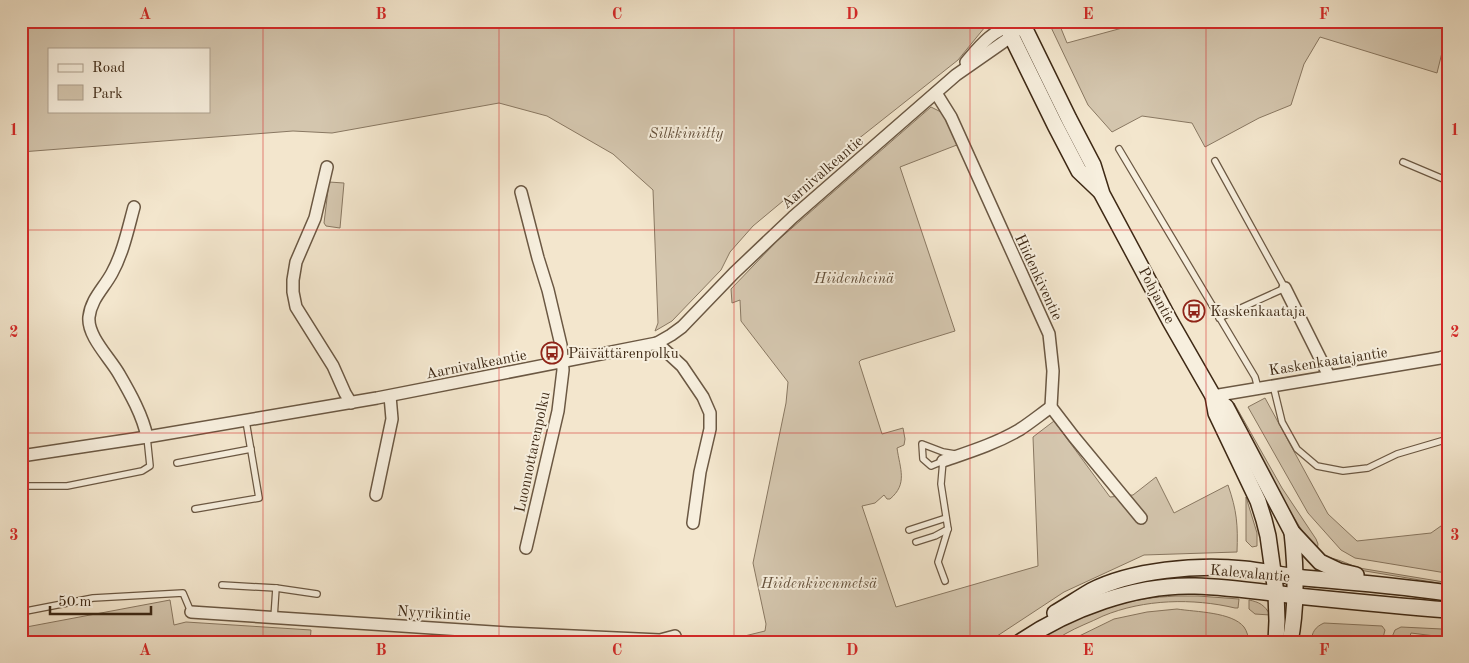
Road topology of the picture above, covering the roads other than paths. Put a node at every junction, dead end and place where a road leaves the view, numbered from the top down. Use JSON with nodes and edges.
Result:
{"nodes":[{"id":1,"x":1013,"y":26,"type":"edge"},
{"id":2,"x":936,"y":93,"type":"junction"},
{"id":3,"x":1119,"y":149,"type":"dead end"},
{"id":4,"x":1216,"y":161,"type":"dead end"},
{"id":5,"x":1403,"y":162,"type":"dead end"},
{"id":6,"x":327,"y":167,"type":"dead end"},
{"id":7,"x":1448,"y":181,"type":"edge"},
{"id":8,"x":521,"y":192,"type":"dead end"},
{"id":9,"x":134,"y":207,"type":"dead end"},
{"id":10,"x":1285,"y":288,"type":"junction"},
{"id":11,"x":1219,"y":318,"type":"junction"},
{"id":12,"x":656,"y":343,"type":"junction"},
{"id":13,"x":1448,"y":355,"type":"edge"},
{"id":14,"x":562,"y":362,"type":"junction"},
{"id":15,"x":1329,"y":376,"type":"junction"},
{"id":16,"x":1273,"y":385,"type":"junction"},
{"id":17,"x":1258,"y":388,"type":"junction"},
{"id":18,"x":390,"y":396,"type":"junction"},
{"id":19,"x":1213,"y":396,"type":"junction"},
{"id":20,"x":351,"y":403,"type":"junction"},
{"id":21,"x":1051,"y":407,"type":"junction"},
{"id":22,"x":246,"y":421,"type":"junction"},
{"id":23,"x":147,"y":437,"type":"junction"},
{"id":24,"x":1448,"y":440,"type":"edge"},
{"id":25,"x":251,"y":449,"type":"junction"},
{"id":26,"x":959,"y":455,"type":"junction"},
{"id":27,"x":21,"y":456,"type":"edge"},
{"id":28,"x":943,"y":461,"type":"junction"},
{"id":29,"x":177,"y":463,"type":"dead end"},
{"id":30,"x":21,"y":486,"type":"edge"},
{"id":31,"x":376,"y":495,"type":"dead end"},
{"id":32,"x":196,"y":509,"type":"dead end"},
{"id":33,"x":946,"y":518,"type":"junction"},
{"id":34,"x":1141,"y":518,"type":"dead end"},
{"id":35,"x":693,"y":523,"type":"dead end"},
{"id":36,"x":948,"y":529,"type":"junction"},
{"id":37,"x":909,"y":530,"type":"dead end"},
{"id":38,"x":1292,"y":532,"type":"junction"},
{"id":39,"x":916,"y":542,"type":"dead end"},
{"id":40,"x":526,"y":548,"type":"dead end"},
{"id":41,"x":1273,"y":573,"type":"junction"},
{"id":42,"x":1294,"y":577,"type":"junction"},
{"id":43,"x":945,"y":581,"type":"dead end"},
{"id":44,"x":1379,"y":584,"type":"junction"},
{"id":45,"x":222,"y":585,"type":"dead end"},
{"id":46,"x":276,"y":588,"type":"junction"},
{"id":47,"x":1276,"y":593,"type":"junction"},
{"id":48,"x":317,"y":594,"type":"dead end"},
{"id":49,"x":1448,"y":594,"type":"edge"},
{"id":50,"x":1294,"y":596,"type":"junction"},
{"id":51,"x":1448,"y":610,"type":"edge"},
{"id":52,"x":21,"y":612,"type":"edge"},
{"id":53,"x":192,"y":612,"type":"joint"},
{"id":54,"x":274,"y":618,"type":"junction"},
{"id":55,"x":1038,"y":630,"type":"junction"},
{"id":56,"x":675,"y":636,"type":"dead end"},
{"id":57,"x":519,"y":638,"type":"edge"},
{"id":58,"x":1020,"y":642,"type":"edge"},
{"id":59,"x":1276,"y":642,"type":"edge"},
{"id":60,"x":1290,"y":642,"type":"edge"}],
"edges":[{"from":1,"to":2,"type":"street","name":"Aarnivalkeantie"},
{"from":1,"to":19,"type":"main road","name":"Pohjantie"},
{"from":2,"to":12,"type":"street","name":"Aarnivalkeantie"},
{"from":2,"to":21,"type":"street","name":"Hiidenkiventie"},
{"from":3,"to":11,"type":"lane"},
{"from":4,"to":10,"type":"lane"},
{"from":5,"to":7,"type":"lane"},
{"from":6,"to":20,"type":"street"},
{"from":8,"to":14,"type":"street"},
{"from":9,"to":23,"type":"street"},
{"from":10,"to":11,"type":"lane"},
{"from":10,"to":15,"type":"street"},
{"from":11,"to":17,"type":"lane"},
{"from":12,"to":14,"type":"street","name":"Aarnivalkeantie"},
{"from":12,"to":35,"type":"street"},
{"from":13,"to":15,"type":"street","name":"Kaskenkaatajantie"},
{"from":14,"to":18,"type":"street","name":"Aarnivalkeantie"},
{"from":14,"to":40,"type":"street","name":"Luonnottarenpolku"},
{"from":15,"to":16,"type":"street","name":"Kaskenkaatajantie"},
{"from":16,"to":17,"type":"street","name":"Kaskenkaatajantie"},
{"from":16,"to":24,"type":"lane"},
{"from":17,"to":19,"type":"street","name":"Kaskenkaatajantie"},
{"from":18,"to":20,"type":"street","name":"Aarnivalkeantie"},
{"from":18,"to":31,"type":"street"},
{"from":19,"to":38,"type":"main road","name":"Pohjantie"},
{"from":19,"to":41,"type":"main road","name":"Pohjantie"},
{"from":20,"to":22,"type":"street","name":"Aarnivalkeantie"},
{"from":21,"to":26,"type":"street"},
{"from":21,"to":34,"type":"street"},
{"from":22,"to":23,"type":"street","name":"Aarnivalkeantie"},
{"from":22,"to":25,"type":"lane"},
{"from":23,"to":27,"type":"street","name":"Aarnivalkeantie"},
{"from":23,"to":30,"type":"lane"},
{"from":25,"to":29,"type":"lane"},
{"from":25,"to":32,"type":"lane"},
{"from":26,"to":28,"type":"street"},
{"from":26,"to":28,"type":"lane"},
{"from":28,"to":33,"type":"lane"},
{"from":33,"to":36,"type":"lane"},
{"from":33,"to":37,"type":"lane"},
{"from":36,"to":39,"type":"lane"},
{"from":36,"to":43,"type":"lane"},
{"from":38,"to":42,"type":"main road","name":"Pohjantie"},
{"from":38,"to":44,"type":"main road","name":"Pohjantie"},
{"from":41,"to":42,"type":"main road","name":"Kalevalantie"},
{"from":41,"to":47,"type":"main road","name":"Pohjantie"},
{"from":41,"to":55,"type":"main road","name":"Kalevalantie"},
{"from":42,"to":44,"type":"main road","name":"Kalevalantie"},
{"from":42,"to":50,"type":"main road","name":"Pohjantie"},
{"from":44,"to":49,"type":"main road","name":"Kalevalantie"},
{"from":45,"to":46,"type":"lane"},
{"from":46,"to":48,"type":"lane"},
{"from":46,"to":54,"type":"lane"},
{"from":47,"to":50,"type":"main road","name":"Kalevalantie"},
{"from":47,"to":55,"type":"main road","name":"Kalevalantie"},
{"from":47,"to":59,"type":"main road","name":"Pohjantie"},
{"from":50,"to":51,"type":"main road","name":"Kalevalantie"},
{"from":50,"to":60,"type":"main road","name":"Pohjantie"},
{"from":52,"to":53,"type":"lane"},
{"from":53,"to":54,"type":"street","name":"Nyyrikintie"},
{"from":54,"to":57,"type":"street","name":"Nyyrikintie"},
{"from":55,"to":58,"type":"main road","name":"Kalevalantie"},
{"from":56,"to":57,"type":"street","name":"Nyyrikintie"}]}
